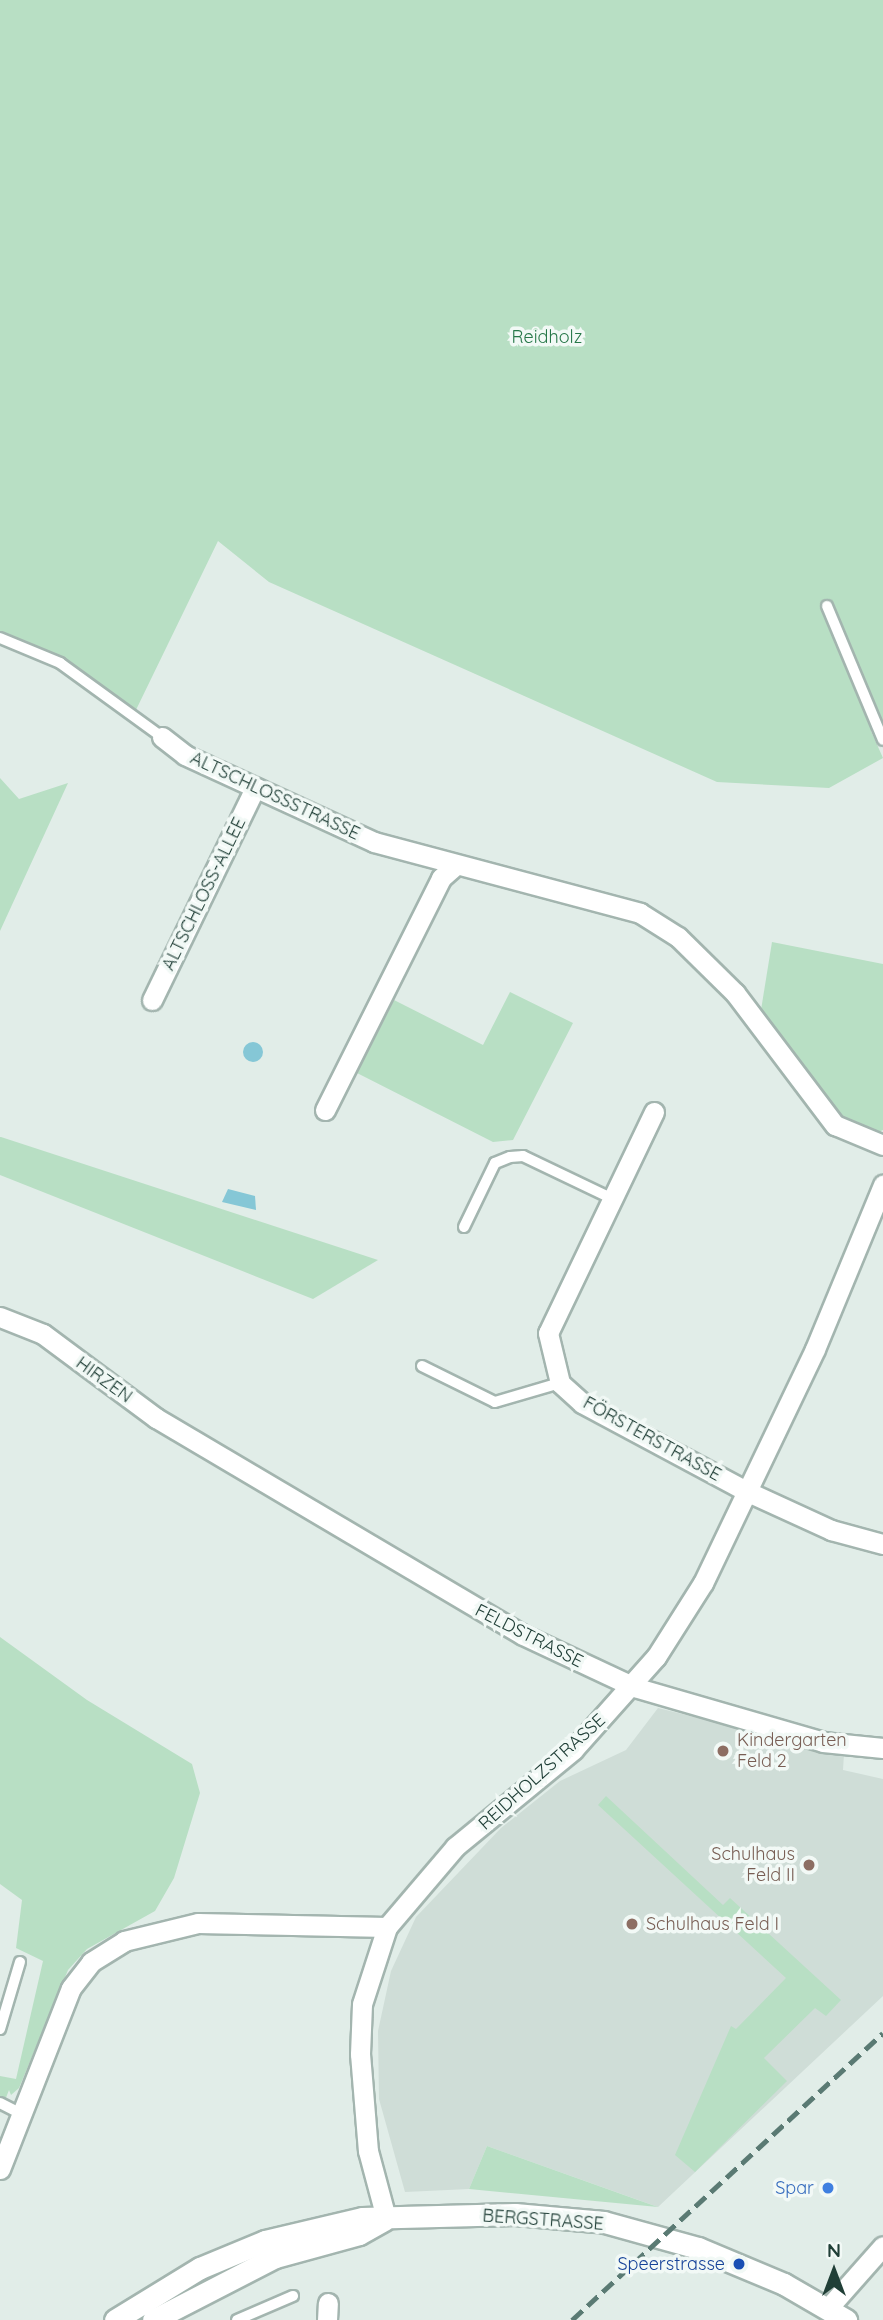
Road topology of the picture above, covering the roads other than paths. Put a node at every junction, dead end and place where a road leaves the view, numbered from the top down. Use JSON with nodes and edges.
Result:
{"nodes":[{"id":1,"x":827,"y":606,"type":"dead end"},
{"id":2,"x":0,"y":638,"type":"edge"},
{"id":3,"x":162,"y":737,"type":"joint"},
{"id":4,"x":883,"y":740,"type":"edge"},
{"id":5,"x":255,"y":788,"type":"junction"},
{"id":6,"x":456,"y":865,"type":"junction"},
{"id":7,"x":152,"y":1000,"type":"dead end"},
{"id":8,"x":324,"y":1110,"type":"dead end"},
{"id":9,"x":654,"y":1112,"type":"dead end"},
{"id":10,"x":883,"y":1145,"type":"edge"},
{"id":11,"x":883,"y":1185,"type":"edge"},
{"id":12,"x":609,"y":1197,"type":"junction"},
{"id":13,"x":464,"y":1227,"type":"dead end"},
{"id":14,"x":0,"y":1317,"type":"edge"},
{"id":15,"x":422,"y":1366,"type":"dead end"},
{"id":16,"x":560,"y":1383,"type":"junction"},
{"id":17,"x":208,"y":1445,"type":"joint"},
{"id":18,"x":746,"y":1490,"type":"junction"},
{"id":19,"x":883,"y":1544,"type":"edge"},
{"id":20,"x":634,"y":1687,"type":"junction"},
{"id":21,"x":883,"y":1748,"type":"edge"},
{"id":22,"x":387,"y":1927,"type":"junction"},
{"id":23,"x":20,"y":1962,"type":"dead end"},
{"id":24,"x":0,"y":2029,"type":"edge"},
{"id":25,"x":0,"y":2103,"type":"edge"},
{"id":26,"x":20,"y":2113,"type":"junction"},
{"id":27,"x":0,"y":2169,"type":"edge"},
{"id":28,"x":386,"y":2218,"type":"junction"},
{"id":29,"x":883,"y":2246,"type":"edge"},
{"id":30,"x":293,"y":2296,"type":"dead end"},
{"id":31,"x":828,"y":2307,"type":"junction"},
{"id":32,"x":115,"y":2320,"type":"edge"},
{"id":33,"x":153,"y":2320,"type":"edge"},
{"id":34,"x":237,"y":2320,"type":"edge"},
{"id":35,"x":846,"y":2320,"type":"edge"}],
"edges":[{"from":1,"to":4,"type":"lane"},
{"from":2,"to":3,"type":"lane","name":"ALTSCHLOSSSTRASSE"},
{"from":3,"to":5,"type":"street","name":"ALTSCHLOSSSTRASSE"},
{"from":5,"to":6,"type":"street","name":"ALTSCHLOSSSTRASSE"},
{"from":5,"to":7,"type":"street","name":"ALTSCHLOSS-ALLEE"},
{"from":6,"to":8,"type":"street"},
{"from":6,"to":10,"type":"street","name":"ALTSCHLOSSSTRASSE"},
{"from":9,"to":12,"type":"street"},
{"from":11,"to":18,"type":"street","name":"REIDHOLZSTRASSE"},
{"from":12,"to":13,"type":"lane"},
{"from":12,"to":16,"type":"street"},
{"from":14,"to":17,"type":"street","name":"HIRZEN"},
{"from":15,"to":16,"type":"lane"},
{"from":16,"to":18,"type":"street","name":"FÖRSTERSTRASSE"},
{"from":17,"to":20,"type":"street","name":"FELDSTRASSE"},
{"from":18,"to":19,"type":"street","name":"FÖRSTERSTRASSE"},
{"from":18,"to":20,"type":"street","name":"REIDHOLZSTRASSE"},
{"from":20,"to":21,"type":"street","name":"FELDSTRASSE"},
{"from":20,"to":22,"type":"street","name":"REIDHOLZSTRASSE"},
{"from":22,"to":26,"type":"street"},
{"from":22,"to":28,"type":"street","name":"REIDHOLZSTRASSE"},
{"from":23,"to":24,"type":"lane"},
{"from":25,"to":26,"type":"lane"},
{"from":26,"to":27,"type":"street"},
{"from":28,"to":31,"type":"main road","name":"BERGSTRASSE"},
{"from":28,"to":32,"type":"main road","name":"BERGSTRASSE"},
{"from":28,"to":33,"type":"main road","name":"BERGSTRASSE"},
{"from":29,"to":31,"type":"street"},
{"from":30,"to":34,"type":"lane"},
{"from":31,"to":35,"type":"main road","name":"BERGSTRASSE"}]}
